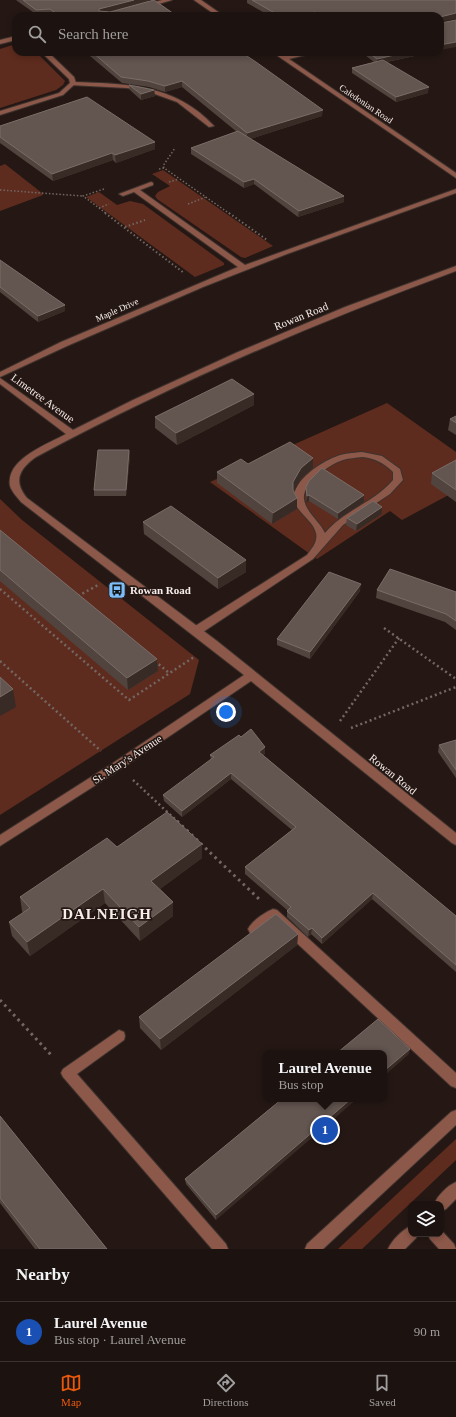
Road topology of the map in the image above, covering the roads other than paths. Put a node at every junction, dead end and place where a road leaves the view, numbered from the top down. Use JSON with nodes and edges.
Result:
{"nodes":[{"id":1,"x":169,"y":0,"type":"edge"},
{"id":2,"x":197,"y":0,"type":"edge"},
{"id":3,"x":140,"y":7,"type":"edge"},
{"id":4,"x":215,"y":12,"type":"edge"},
{"id":5,"x":12,"y":39,"type":"edge"},
{"id":6,"x":0,"y":42,"type":"edge"},
{"id":7,"x":48,"y":56,"type":"edge"},
{"id":8,"x":281,"y":56,"type":"edge"},
{"id":9,"x":294,"y":56,"type":"edge"},
{"id":10,"x":284,"y":58,"type":"junction"},
{"id":11,"x":72,"y":84,"type":"junction"},
{"id":12,"x":0,"y":113,"type":"edge"},
{"id":13,"x":211,"y":126,"type":"dead end"},
{"id":14,"x":456,"y":168,"type":"edge"},
{"id":15,"x":448,"y":171,"type":"junction"},
{"id":16,"x":456,"y":176,"type":"edge"},
{"id":17,"x":151,"y":184,"type":"dead end"},
{"id":18,"x":135,"y":190,"type":"junction"},
{"id":19,"x":456,"y":191,"type":"edge"},
{"id":20,"x":123,"y":194,"type":"dead end"},
{"id":21,"x":244,"y":268,"type":"junction"},
{"id":22,"x":456,"y":268,"type":"edge"},
{"id":23,"x":0,"y":375,"type":"edge"},
{"id":24,"x":0,"y":380,"type":"edge"},
{"id":25,"x":72,"y":434,"type":"junction"},
{"id":26,"x":319,"y":546,"type":"junction"},
{"id":27,"x":196,"y":631,"type":"junction"},
{"id":28,"x":252,"y":675,"type":"junction"},
{"id":29,"x":456,"y":840,"type":"edge"},
{"id":30,"x":0,"y":841,"type":"edge"},
{"id":31,"x":254,"y":929,"type":"edge"},
{"id":32,"x":119,"y":1036,"type":"dead end"},
{"id":33,"x":456,"y":1082,"type":"edge"},
{"id":34,"x":456,"y":1116,"type":"edge"},
{"id":35,"x":456,"y":1189,"type":"edge"},
{"id":36,"x":444,"y":1201,"type":"edge"},
{"id":37,"x":408,"y":1236,"type":"edge"},
{"id":38,"x":438,"y":1237,"type":"edge"},
{"id":39,"x":221,"y":1249,"type":"edge"},
{"id":40,"x":312,"y":1249,"type":"edge"},
{"id":41,"x":395,"y":1249,"type":"edge"},
{"id":42,"x":449,"y":1249,"type":"edge"}],
"edges":[{"from":1,"to":3,"type":"street"},
{"from":2,"to":4,"type":"street"},
{"from":5,"to":6,"type":"street"},
{"from":7,"to":11,"type":"street"},
{"from":8,"to":10,"type":"street","name":"Caledonian Road"},
{"from":9,"to":10,"type":"street"},
{"from":10,"to":15,"type":"street","name":"Caledonian Road"},
{"from":11,"to":12,"type":"street"},
{"from":11,"to":13,"type":"street"},
{"from":14,"to":15,"type":"street"},
{"from":15,"to":16,"type":"street","name":"Caledonian Road"},
{"from":17,"to":18,"type":"street"},
{"from":18,"to":20,"type":"street"},
{"from":18,"to":21,"type":"street"},
{"from":19,"to":21,"type":"street","name":"Maple Drive"},
{"from":21,"to":23,"type":"street","name":"Maple Drive"},
{"from":22,"to":25,"type":"street","name":"Rowan Road"},
{"from":24,"to":25,"type":"street","name":"Limetree Avenue"},
{"from":25,"to":27,"type":"street","name":"Rowan Road"},
{"from":26,"to":26,"type":"street"},
{"from":26,"to":27,"type":"street"},
{"from":27,"to":28,"type":"street","name":"Rowan Road"},
{"from":28,"to":29,"type":"street","name":"Rowan Road"},
{"from":28,"to":30,"type":"street","name":"St. Mary's Avenue"},
{"from":31,"to":33,"type":"street"},
{"from":32,"to":39,"type":"street"},
{"from":34,"to":40,"type":"street"},
{"from":35,"to":36,"type":"street"},
{"from":37,"to":41,"type":"street"},
{"from":38,"to":42,"type":"street"}]}
